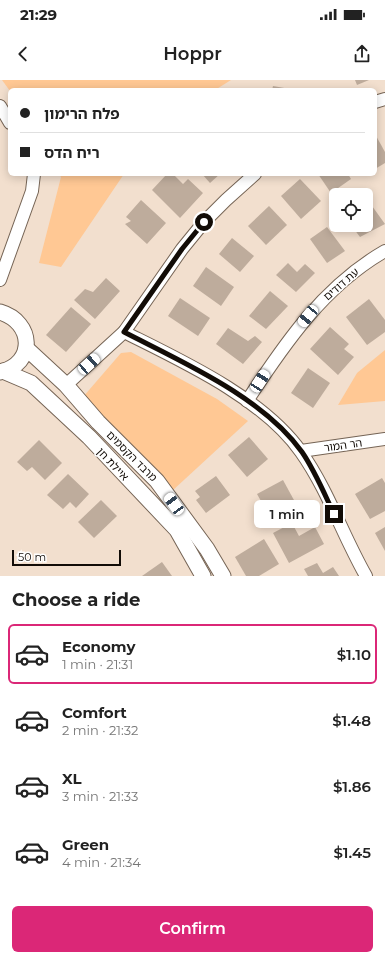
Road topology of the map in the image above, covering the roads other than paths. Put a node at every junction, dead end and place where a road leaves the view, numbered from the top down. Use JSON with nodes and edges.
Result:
{"nodes":[{"id":1,"x":0,"y":106,"type":"edge"},
{"id":2,"x":8,"y":120,"type":"edge"},
{"id":3,"x":34,"y":176,"type":"edge"},
{"id":4,"x":253,"y":176,"type":"edge"},
{"id":5,"x":385,"y":251,"type":"edge"},
{"id":6,"x":0,"y":280,"type":"edge"},
{"id":7,"x":0,"y":312,"type":"edge"},
{"id":8,"x":124,"y":332,"type":"junction"},
{"id":9,"x":26,"y":348,"type":"junction"},
{"id":10,"x":2,"y":372,"type":"edge"},
{"id":11,"x":66,"y":385,"type":"junction"},
{"id":12,"x":247,"y":401,"type":"junction"},
{"id":13,"x":385,"y":439,"type":"edge"},
{"id":14,"x":301,"y":451,"type":"junction"},
{"id":15,"x":204,"y":576,"type":"edge"},
{"id":16,"x":223,"y":576,"type":"edge"},
{"id":17,"x":366,"y":576,"type":"edge"}],
"edges":[{"from":1,"to":2,"type":"street"},
{"from":3,"to":6,"type":"street"},
{"from":4,"to":8,"type":"street"},
{"from":5,"to":12,"type":"street","name":"עת דודים"},
{"from":7,"to":9,"type":"street"},
{"from":8,"to":11,"type":"street"},
{"from":8,"to":12,"type":"street"},
{"from":9,"to":10,"type":"street"},
{"from":9,"to":11,"type":"street","name":"מרבד הקסמים"},
{"from":10,"to":15,"type":"street","name":"איילת חן"},
{"from":11,"to":16,"type":"street","name":"מרבד הקסמים"},
{"from":12,"to":14,"type":"street"},
{"from":13,"to":14,"type":"street","name":"הר המור"},
{"from":14,"to":17,"type":"street"}]}
